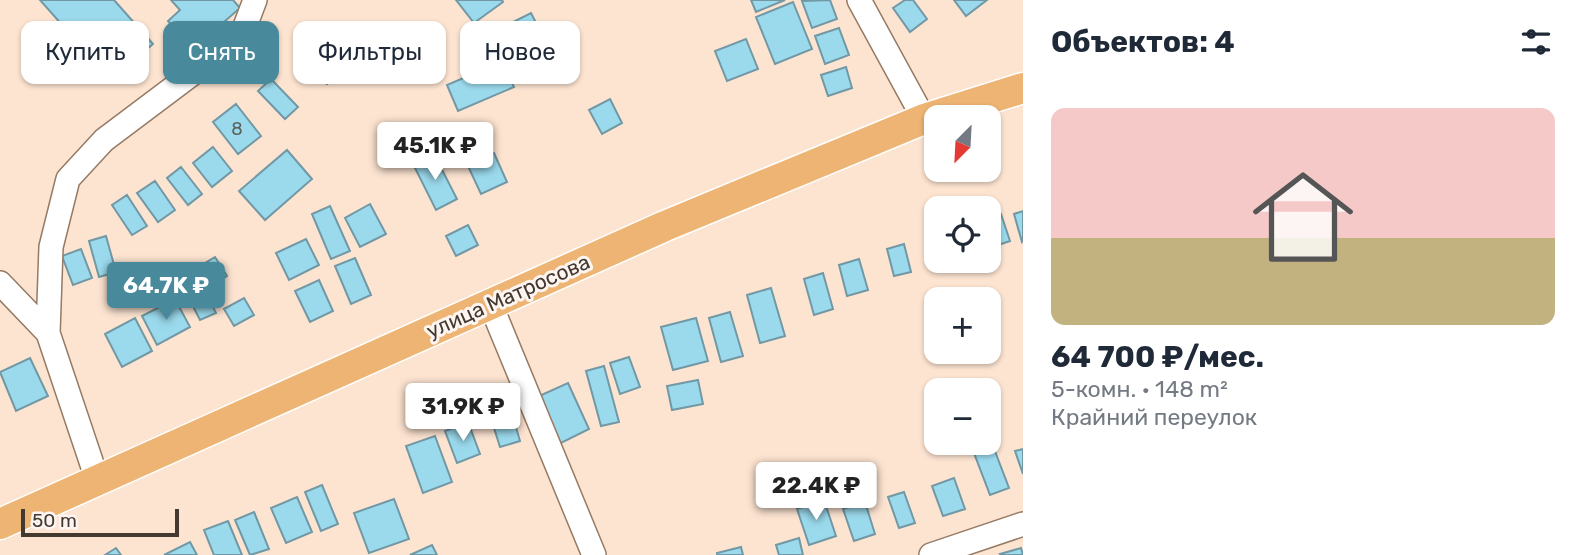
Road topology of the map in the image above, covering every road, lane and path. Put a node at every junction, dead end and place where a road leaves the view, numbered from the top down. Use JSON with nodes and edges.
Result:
{"nodes":[{"id":1,"x":255,"y":0,"type":"edge"},
{"id":2,"x":859,"y":0,"type":"edge"},
{"id":3,"x":1023,"y":88,"type":"edge"},
{"id":4,"x":969,"y":105,"type":"edge"},
{"id":5,"x":924,"y":117,"type":"edge"},
{"id":6,"x":924,"y":119,"type":"edge"},
{"id":7,"x":0,"y":283,"type":"edge"},
{"id":8,"x":490,"y":303,"type":"junction"},
{"id":9,"x":48,"y":333,"type":"junction"},
{"id":10,"x":98,"y":482,"type":"junction"},
{"id":11,"x":0,"y":524,"type":"edge"},
{"id":12,"x":1023,"y":524,"type":"edge"},
{"id":13,"x":594,"y":555,"type":"edge"},
{"id":14,"x":931,"y":555,"type":"edge"}],
"edges":[{"from":1,"to":9,"type":"street"},
{"from":2,"to":5,"type":"street"},
{"from":3,"to":4,"type":"main road","name":"улица Матросова"},
{"from":6,"to":8,"type":"main road","name":"улица Матросова"},
{"from":7,"to":9,"type":"street"},
{"from":8,"to":10,"type":"main road","name":"улица Матросова"},
{"from":8,"to":13,"type":"street"},
{"from":9,"to":10,"type":"street"},
{"from":10,"to":11,"type":"main road","name":"улица Матросова"},
{"from":12,"to":14,"type":"street"}]}
